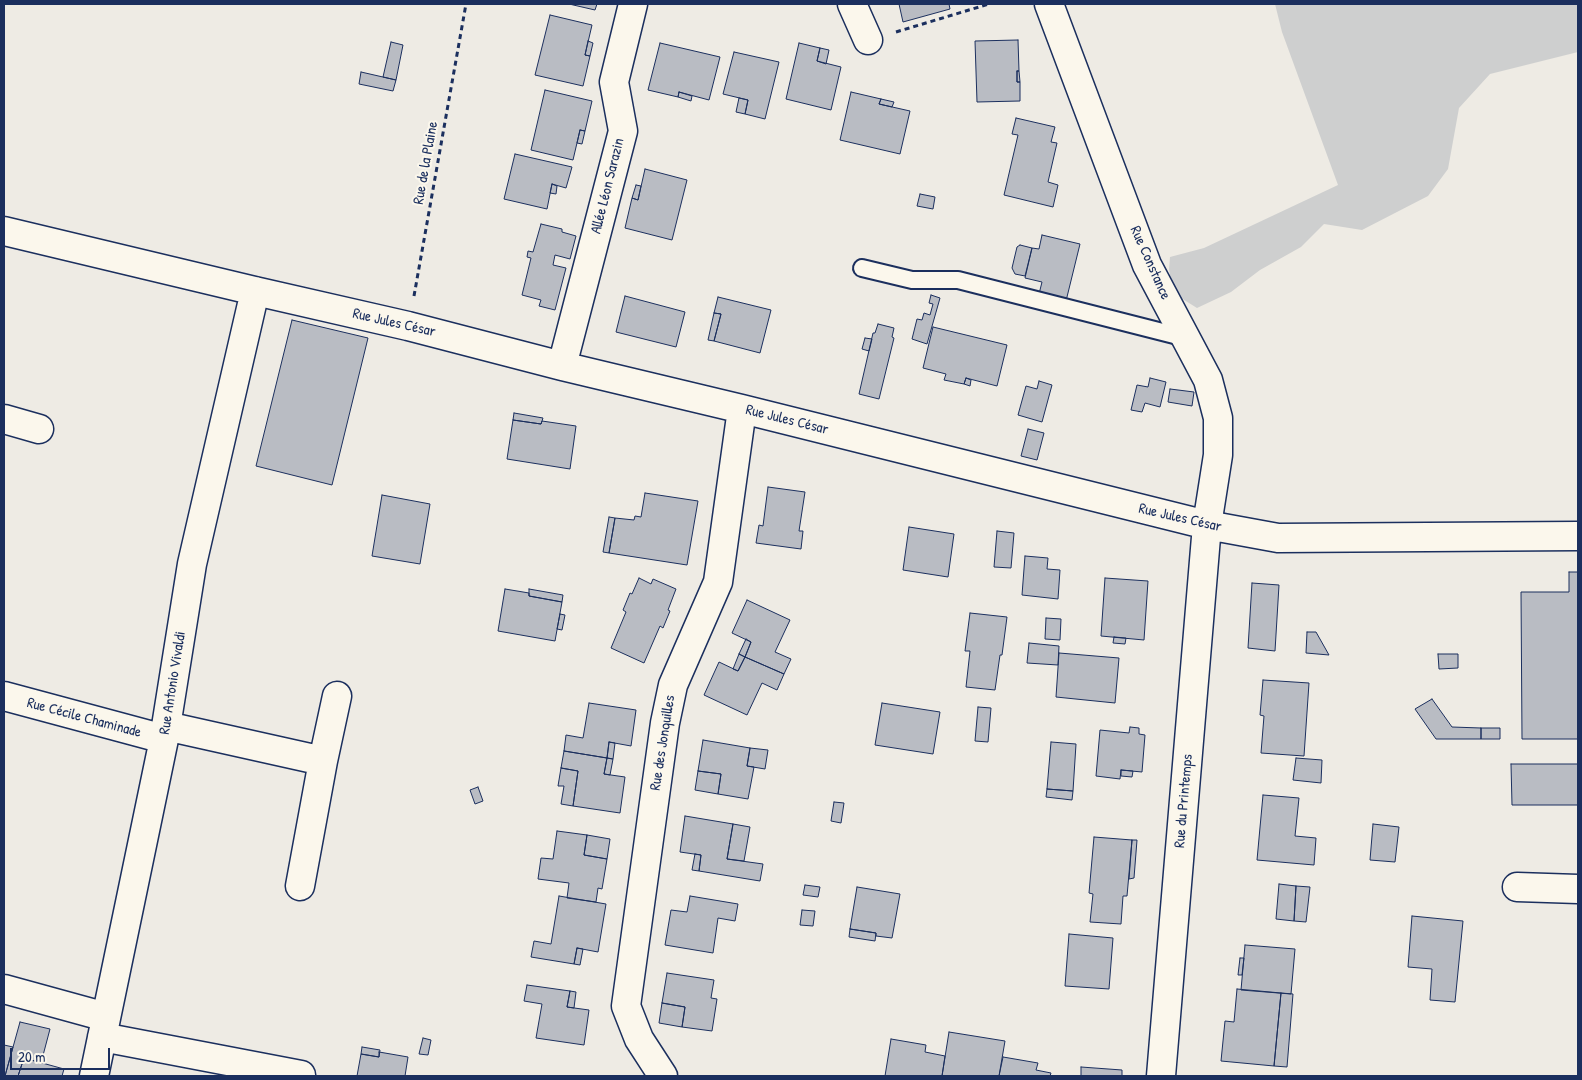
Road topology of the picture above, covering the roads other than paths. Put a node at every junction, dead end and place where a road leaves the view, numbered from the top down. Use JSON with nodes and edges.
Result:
{"nodes":[{"id":1,"x":633,"y":4,"type":"edge"},
{"id":2,"x":852,"y":4,"type":"edge"},
{"id":3,"x":1049,"y":4,"type":"edge"},
{"id":4,"x":868,"y":40,"type":"road end"},
{"id":5,"x":4,"y":231,"type":"edge"},
{"id":6,"x":862,"y":268,"type":"dead end"},
{"id":7,"x":255,"y":291,"type":"junction"},
{"id":8,"x":1186,"y":338,"type":"junction"},
{"id":9,"x":562,"y":366,"type":"junction"},
{"id":10,"x":742,"y":409,"type":"junction"},
{"id":11,"x":4,"y":419,"type":"edge"},
{"id":12,"x":39,"y":429,"type":"dead end"},
{"id":13,"x":1207,"y":525,"type":"junction"},
{"id":14,"x":1578,"y":536,"type":"edge"},
{"id":15,"x":4,"y":696,"type":"edge"},
{"id":16,"x":337,"y":696,"type":"dead end"},
{"id":17,"x":165,"y":733,"type":"junction"},
{"id":18,"x":323,"y":761,"type":"junction"},
{"id":19,"x":300,"y":886,"type":"dead end"},
{"id":20,"x":1517,"y":887,"type":"dead end"},
{"id":21,"x":1578,"y":889,"type":"edge"},
{"id":22,"x":4,"y":989,"type":"edge"},
{"id":23,"x":104,"y":1027,"type":"junction"},
{"id":24,"x":301,"y":1075,"type":"edge"},
{"id":25,"x":94,"y":1076,"type":"edge"},
{"id":26,"x":663,"y":1076,"type":"edge"},
{"id":27,"x":1161,"y":1076,"type":"edge"}],
"edges":[{"from":1,"to":9,"type":"street","name":"Allée Léon Sarazin"},
{"from":2,"to":4,"type":"street"},
{"from":3,"to":8,"type":"street","name":"Rue Constance"},
{"from":5,"to":7,"type":"street","name":"Rue Jules César"},
{"from":6,"to":8,"type":"lane"},
{"from":7,"to":9,"type":"street","name":"Rue Jules César"},
{"from":7,"to":17,"type":"street","name":"Rue Antonio Vivaldi"},
{"from":8,"to":13,"type":"street","name":"Rue Constance"},
{"from":9,"to":10,"type":"street","name":"Rue Jules César"},
{"from":10,"to":13,"type":"street","name":"Rue Jules César"},
{"from":10,"to":26,"type":"street","name":"Rue des Jonquilles"},
{"from":11,"to":12,"type":"street"},
{"from":13,"to":14,"type":"street","name":"Rue Jules César"},
{"from":13,"to":27,"type":"street","name":"Rue du Printemps"},
{"from":15,"to":17,"type":"street","name":"Rue Cécile Chaminade"},
{"from":16,"to":18,"type":"street"},
{"from":17,"to":18,"type":"street","name":"Rue Cécile Chaminade"},
{"from":17,"to":23,"type":"street","name":"Rue Antonio Vivaldi"},
{"from":18,"to":19,"type":"street"},
{"from":20,"to":21,"type":"street"},
{"from":22,"to":23,"type":"street"},
{"from":23,"to":24,"type":"street"},
{"from":23,"to":25,"type":"street","name":"Rue Antonio Vivaldi"}]}
